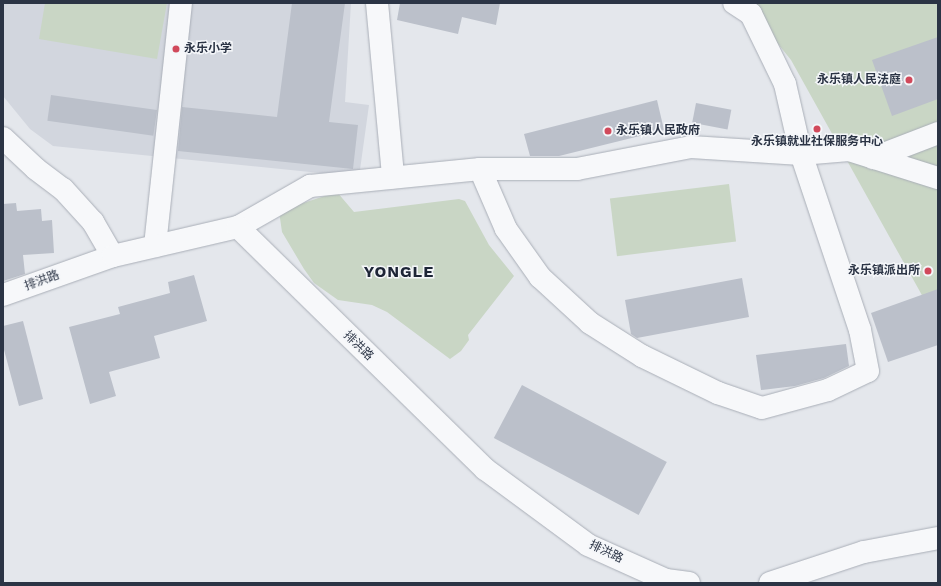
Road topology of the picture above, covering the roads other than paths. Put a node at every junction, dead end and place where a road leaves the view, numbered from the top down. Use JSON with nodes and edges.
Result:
{"nodes":[{"id":1,"x":181,"y":3,"type":"edge"},
{"id":2,"x":377,"y":3,"type":"edge"},
{"id":3,"x":734,"y":3,"type":"edge"},
{"id":4,"x":938,"y":133,"type":"edge"},
{"id":5,"x":3,"y":138,"type":"edge"},
{"id":6,"x":801,"y":154,"type":"junction"},
{"id":7,"x":873,"y":158,"type":"junction"},
{"id":8,"x":480,"y":169,"type":"junction"},
{"id":9,"x":393,"y":177,"type":"junction"},
{"id":10,"x":938,"y":178,"type":"edge"},
{"id":11,"x":238,"y":227,"type":"junction"},
{"id":12,"x":155,"y":246,"type":"junction"},
{"id":13,"x":113,"y":256,"type":"junction"},
{"id":14,"x":3,"y":295,"type":"edge"},
{"id":15,"x":938,"y":538,"type":"edge"},
{"id":16,"x":689,"y":583,"type":"edge"},
{"id":17,"x":770,"y":583,"type":"edge"}],
"edges":[{"from":1,"to":12,"type":"street"},
{"from":2,"to":9,"type":"street"},
{"from":3,"to":6,"type":"street"},
{"from":4,"to":7,"type":"street"},
{"from":5,"to":13,"type":"street"},
{"from":6,"to":7,"type":"street"},
{"from":6,"to":8,"type":"street"},
{"from":6,"to":8,"type":"street"},
{"from":7,"to":10,"type":"street"},
{"from":8,"to":9,"type":"street"},
{"from":9,"to":11,"type":"street"},
{"from":11,"to":12,"type":"street","name":"排洪路"},
{"from":11,"to":16,"type":"street","name":"排洪路"},
{"from":12,"to":13,"type":"street","name":"排洪路"},
{"from":13,"to":14,"type":"street","name":"排洪路"},
{"from":15,"to":17,"type":"street"}]}
